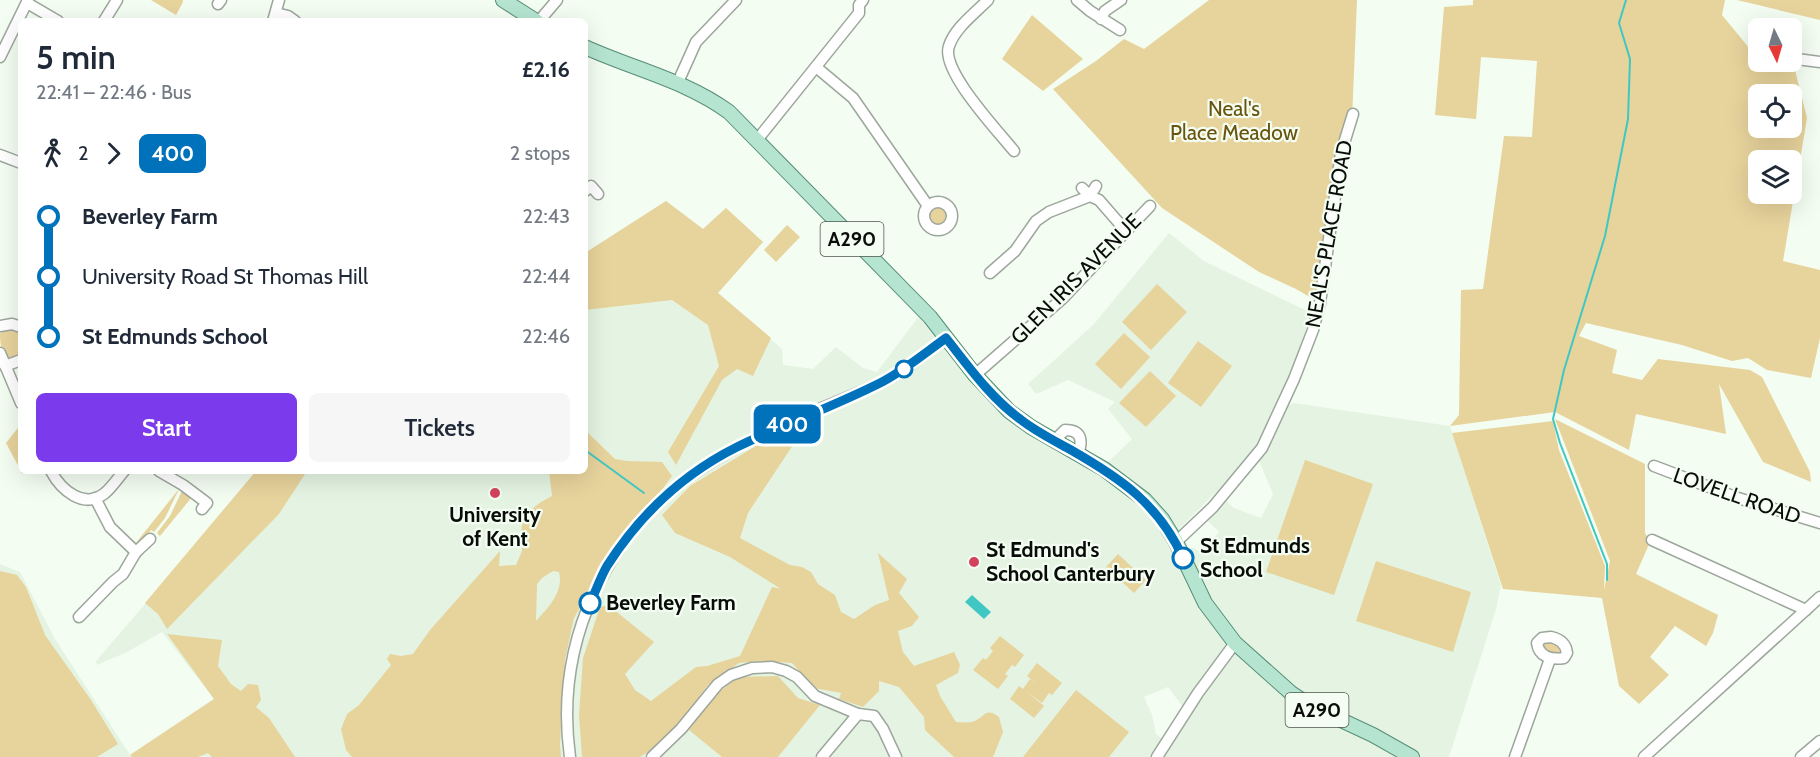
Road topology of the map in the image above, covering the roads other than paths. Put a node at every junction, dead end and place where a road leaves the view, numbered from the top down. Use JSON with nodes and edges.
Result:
{"nodes":[{"id":1,"x":117,"y":0,"type":"edge"},
{"id":2,"x":279,"y":0,"type":"edge"},
{"id":3,"x":502,"y":0,"type":"edge"},
{"id":4,"x":557,"y":0,"type":"edge"},
{"id":5,"x":736,"y":0,"type":"edge"},
{"id":6,"x":863,"y":0,"type":"edge"},
{"id":7,"x":987,"y":0,"type":"edge"},
{"id":8,"x":1077,"y":0,"type":"edge"},
{"id":9,"x":1121,"y":0,"type":"edge"},
{"id":10,"x":27,"y":1,"type":"edge"},
{"id":11,"x":275,"y":17,"type":"edge"},
{"id":12,"x":18,"y":18,"type":"edge"},
{"id":13,"x":53,"y":18,"type":"edge"},
{"id":14,"x":106,"y":18,"type":"edge"},
{"id":15,"x":291,"y":18,"type":"edge"},
{"id":16,"x":532,"y":18,"type":"edge"},
{"id":17,"x":540,"y":18,"type":"edge"},
{"id":18,"x":18,"y":19,"type":"edge"},
{"id":19,"x":1101,"y":19,"type":"junction"},
{"id":20,"x":1120,"y":30,"type":"dead end"},
{"id":21,"x":588,"y":48,"type":"edge"},
{"id":22,"x":1,"y":53,"type":"edge"},
{"id":23,"x":1802,"y":60,"type":"edge"},
{"id":24,"x":1820,"y":62,"type":"edge"},
{"id":25,"x":816,"y":68,"type":"junction"},
{"id":26,"x":678,"y":82,"type":"junction"},
{"id":27,"x":1353,"y":114,"type":"dead end"},
{"id":28,"x":758,"y":140,"type":"junction"},
{"id":29,"x":1014,"y":151,"type":"dead end"},
{"id":30,"x":0,"y":155,"type":"edge"},
{"id":31,"x":18,"y":161,"type":"edge"},
{"id":32,"x":1096,"y":186,"type":"dead end"},
{"id":33,"x":588,"y":188,"type":"edge"},
{"id":34,"x":1086,"y":192,"type":"junction"},
{"id":35,"x":598,"y":194,"type":"dead end"},
{"id":36,"x":928,"y":206,"type":"dead end"},
{"id":37,"x":1150,"y":206,"type":"dead end"},
{"id":38,"x":1126,"y":231,"type":"junction"},
{"id":39,"x":997,"y":272,"type":"dead end"},
{"id":40,"x":0,"y":326,"type":"edge"},
{"id":41,"x":18,"y":326,"type":"edge"},
{"id":42,"x":946,"y":338,"type":"junction"},
{"id":43,"x":0,"y":353,"type":"edge"},
{"id":44,"x":18,"y":361,"type":"edge"},
{"id":45,"x":5,"y":366,"type":"junction"},
{"id":46,"x":975,"y":375,"type":"junction"},
{"id":47,"x":18,"y":396,"type":"edge"},
{"id":48,"x":1290,"y":407,"type":"dead end"},
{"id":49,"x":1275,"y":420,"type":"junction"},
{"id":50,"x":1654,"y":466,"type":"dead end"},
{"id":51,"x":53,"y":474,"type":"edge"},
{"id":52,"x":121,"y":474,"type":"edge"},
{"id":53,"x":164,"y":474,"type":"edge"},
{"id":54,"x":95,"y":498,"type":"junction"},
{"id":55,"x":202,"y":508,"type":"dead end"},
{"id":56,"x":1820,"y":523,"type":"edge"},
{"id":57,"x":150,"y":539,"type":"dead end"},
{"id":58,"x":1652,"y":540,"type":"dead end"},
{"id":59,"x":1176,"y":542,"type":"junction"},
{"id":60,"x":136,"y":552,"type":"junction"},
{"id":61,"x":1820,"y":597,"type":"edge"},
{"id":62,"x":1806,"y":610,"type":"junction"},
{"id":63,"x":79,"y":617,"type":"dead end"},
{"id":64,"x":1235,"y":643,"type":"junction"},
{"id":65,"x":1550,"y":659,"type":"dead end"},
{"id":66,"x":858,"y":714,"type":"junction"},
{"id":67,"x":1820,"y":741,"type":"edge"},
{"id":68,"x":570,"y":757,"type":"edge"},
{"id":69,"x":652,"y":757,"type":"edge"},
{"id":70,"x":822,"y":757,"type":"edge"},
{"id":71,"x":896,"y":757,"type":"edge"},
{"id":72,"x":1157,"y":757,"type":"edge"},
{"id":73,"x":1412,"y":757,"type":"edge"},
{"id":74,"x":1515,"y":757,"type":"edge"},
{"id":75,"x":1644,"y":757,"type":"edge"},
{"id":76,"x":1801,"y":757,"type":"edge"}],
"edges":[{"from":1,"to":14,"type":"street"},
{"from":2,"to":11,"type":"street"},
{"from":3,"to":16,"type":"main road"},
{"from":4,"to":17,"type":"street"},
{"from":5,"to":26,"type":"street"},
{"from":6,"to":25,"type":"street"},
{"from":7,"to":29,"type":"street"},
{"from":8,"to":19,"type":"street"},
{"from":9,"to":19,"type":"street"},
{"from":10,"to":12,"type":"street"},
{"from":10,"to":13,"type":"street"},
{"from":11,"to":15,"type":"street"},
{"from":18,"to":22,"type":"street"},
{"from":19,"to":20,"type":"street"},
{"from":21,"to":26,"type":"main road","number":"A290"},
{"from":23,"to":24,"type":"street"},
{"from":25,"to":28,"type":"street"},
{"from":25,"to":36,"type":"street"},
{"from":26,"to":28,"type":"main road","number":"A290"},
{"from":27,"to":49,"type":"street","name":"NEAL'S PLACE ROAD"},
{"from":28,"to":42,"type":"main road","number":"A290"},
{"from":30,"to":31,"type":"street"},
{"from":32,"to":34,"type":"street"},
{"from":33,"to":35,"type":"street"},
{"from":34,"to":38,"type":"street"},
{"from":34,"to":39,"type":"street"},
{"from":37,"to":38,"type":"street","name":"GLEN IRIS AVENUE"},
{"from":38,"to":46,"type":"street","name":"GLEN IRIS AVENUE"},
{"from":40,"to":41,"type":"street"},
{"from":42,"to":46,"type":"main road","number":"A290"},
{"from":42,"to":68,"type":"street"},
{"from":43,"to":45,"type":"street"},
{"from":44,"to":45,"type":"street"},
{"from":45,"to":47,"type":"street"},
{"from":46,"to":59,"type":"main road","number":"A290"},
{"from":48,"to":49,"type":"street","name":"NEAL'S PLACE ROAD"},
{"from":49,"to":59,"type":"street","name":"NEAL'S PLACE ROAD"},
{"from":50,"to":56,"type":"street","name":"LOVELL ROAD"},
{"from":51,"to":54,"type":"street"},
{"from":52,"to":54,"type":"street"},
{"from":53,"to":55,"type":"street"},
{"from":54,"to":60,"type":"street"},
{"from":57,"to":60,"type":"street"},
{"from":58,"to":62,"type":"street"},
{"from":59,"to":64,"type":"main road","number":"A290"},
{"from":60,"to":63,"type":"street"},
{"from":61,"to":62,"type":"street"},
{"from":62,"to":75,"type":"street"},
{"from":64,"to":72,"type":"street"},
{"from":64,"to":73,"type":"main road","number":"A290"},
{"from":65,"to":74,"type":"street"},
{"from":66,"to":69,"type":"street"},
{"from":66,"to":70,"type":"street"},
{"from":66,"to":71,"type":"street"},
{"from":67,"to":76,"type":"street"}]}
